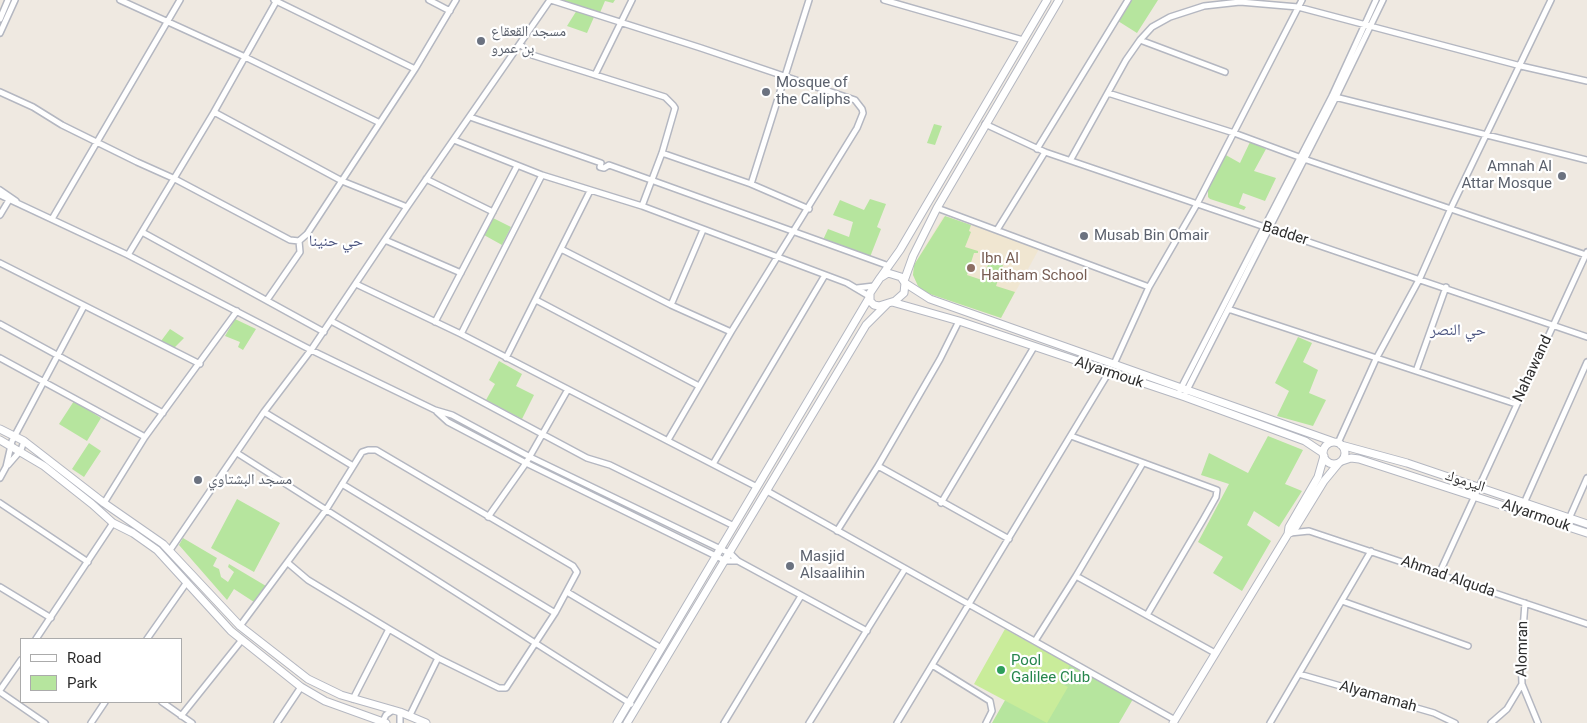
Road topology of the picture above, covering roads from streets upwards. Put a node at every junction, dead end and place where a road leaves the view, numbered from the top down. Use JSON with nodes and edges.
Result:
{"nodes":[{"id":1,"x":8,"y":0,"type":"edge"},
{"id":2,"x":15,"y":0,"type":"edge"},
{"id":3,"x":120,"y":0,"type":"edge"},
{"id":4,"x":180,"y":0,"type":"edge"},
{"id":5,"x":275,"y":0,"type":"edge"},
{"id":6,"x":429,"y":0,"type":"edge"},
{"id":7,"x":456,"y":0,"type":"edge"},
{"id":8,"x":551,"y":0,"type":"edge"},
{"id":9,"x":632,"y":0,"type":"edge"},
{"id":10,"x":809,"y":0,"type":"edge"},
{"id":11,"x":884,"y":0,"type":"edge"},
{"id":12,"x":1047,"y":0,"type":"edge"},
{"id":13,"x":1059,"y":0,"type":"edge"},
{"id":14,"x":1128,"y":0,"type":"edge"},
{"id":15,"x":1302,"y":0,"type":"edge"},
{"id":16,"x":1376,"y":0,"type":"edge"},
{"id":17,"x":1383,"y":0,"type":"edge"},
{"id":18,"x":1551,"y":0,"type":"edge"},
{"id":19,"x":1240,"y":1,"type":"edge"},
{"id":20,"x":897,"y":2,"type":"edge"},
{"id":21,"x":1298,"y":7,"type":"junction"},
{"id":22,"x":5,"y":8,"type":"edge"},
{"id":23,"x":450,"y":11,"type":"junction"},
{"id":24,"x":0,"y":19,"type":"edge"},
{"id":25,"x":167,"y":21,"type":"junction"},
{"id":26,"x":620,"y":24,"type":"junction"},
{"id":27,"x":1367,"y":25,"type":"junction"},
{"id":28,"x":0,"y":32,"type":"edge"},
{"id":29,"x":1023,"y":40,"type":"junction"},
{"id":30,"x":1140,"y":40,"type":"junction"},
{"id":31,"x":520,"y":44,"type":"junction"},
{"id":32,"x":245,"y":57,"type":"junction"},
{"id":33,"x":1521,"y":66,"type":"junction"},
{"id":34,"x":415,"y":68,"type":"junction"},
{"id":35,"x":1224,"y":72,"type":"dead end"},
{"id":36,"x":596,"y":75,"type":"junction"},
{"id":37,"x":786,"y":78,"type":"junction"},
{"id":38,"x":1587,"y":81,"type":"edge"},
{"id":39,"x":0,"y":92,"type":"edge"},
{"id":40,"x":1108,"y":92,"type":"junction"},
{"id":41,"x":1334,"y":97,"type":"junction"},
{"id":42,"x":214,"y":112,"type":"junction"},
{"id":43,"x":470,"y":117,"type":"junction"},
{"id":44,"x":378,"y":122,"type":"junction"},
{"id":45,"x":985,"y":124,"type":"junction"},
{"id":46,"x":1234,"y":133,"type":"junction"},
{"id":47,"x":1487,"y":135,"type":"junction"},
{"id":48,"x":454,"y":140,"type":"junction"},
{"id":49,"x":96,"y":142,"type":"junction"},
{"id":50,"x":1037,"y":149,"type":"junction"},
{"id":51,"x":1045,"y":152,"type":"junction"},
{"id":52,"x":662,"y":153,"type":"junction"},
{"id":53,"x":1301,"y":158,"type":"junction"},
{"id":54,"x":1070,"y":160,"type":"junction"},
{"id":55,"x":1587,"y":160,"type":"edge"},
{"id":56,"x":517,"y":166,"type":"junction"},
{"id":57,"x":542,"y":174,"type":"junction"},
{"id":58,"x":175,"y":179,"type":"junction"},
{"id":59,"x":426,"y":179,"type":"junction"},
{"id":60,"x":652,"y":180,"type":"junction"},
{"id":61,"x":342,"y":181,"type":"junction"},
{"id":62,"x":751,"y":184,"type":"junction"},
{"id":63,"x":0,"y":190,"type":"edge"},
{"id":64,"x":590,"y":190,"type":"junction"},
{"id":65,"x":0,"y":195,"type":"edge"},
{"id":66,"x":9,"y":200,"type":"junction"},
{"id":67,"x":16,"y":201,"type":"junction"},
{"id":68,"x":1197,"y":204,"type":"junction"},
{"id":69,"x":642,"y":206,"type":"junction"},
{"id":70,"x":406,"y":207,"type":"junction"},
{"id":71,"x":937,"y":208,"type":"junction"},
{"id":72,"x":1451,"y":208,"type":"junction"},
{"id":73,"x":809,"y":209,"type":"junction"},
{"id":74,"x":493,"y":212,"type":"junction"},
{"id":75,"x":0,"y":215,"type":"edge"},
{"id":76,"x":52,"y":219,"type":"junction"},
{"id":77,"x":1266,"y":228,"type":"junction"},
{"id":78,"x":704,"y":230,"type":"junction"},
{"id":79,"x":997,"y":230,"type":"junction"},
{"id":80,"x":142,"y":232,"type":"junction"},
{"id":81,"x":795,"y":232,"type":"junction"},
{"id":82,"x":385,"y":240,"type":"junction"},
{"id":83,"x":299,"y":241,"type":"junction"},
{"id":84,"x":562,"y":249,"type":"junction"},
{"id":85,"x":1586,"y":254,"type":"edge"},
{"id":86,"x":128,"y":255,"type":"junction"},
{"id":87,"x":778,"y":258,"type":"junction"},
{"id":88,"x":0,"y":263,"type":"edge"},
{"id":89,"x":889,"y":266,"type":"junction"},
{"id":90,"x":461,"y":273,"type":"junction"},
{"id":91,"x":825,"y":275,"type":"junction"},
{"id":92,"x":880,"y":278,"type":"junction"},
{"id":93,"x":1420,"y":278,"type":"junction"},
{"id":94,"x":904,"y":282,"type":"junction"},
{"id":95,"x":356,"y":284,"type":"junction"},
{"id":96,"x":875,"y":285,"type":"junction"},
{"id":97,"x":1149,"y":287,"type":"junction"},
{"id":98,"x":1446,"y":287,"type":"junction"},
{"id":99,"x":857,"y":288,"type":"junction"},
{"id":100,"x":869,"y":297,"type":"junction"},
{"id":101,"x":267,"y":300,"type":"junction"},
{"id":102,"x":536,"y":300,"type":"junction"},
{"id":103,"x":889,"y":303,"type":"junction"},
{"id":104,"x":671,"y":305,"type":"junction"},
{"id":105,"x":84,"y":306,"type":"junction"},
{"id":106,"x":1228,"y":309,"type":"junction"},
{"id":107,"x":237,"y":311,"type":"junction"},
{"id":108,"x":331,"y":321,"type":"junction"},
{"id":109,"x":959,"y":321,"type":"junction"},
{"id":110,"x":435,"y":322,"type":"junction"},
{"id":111,"x":0,"y":324,"type":"edge"},
{"id":112,"x":1554,"y":325,"type":"junction"},
{"id":113,"x":324,"y":332,"type":"junction"},
{"id":114,"x":731,"y":332,"type":"junction"},
{"id":115,"x":461,"y":334,"type":"junction"},
{"id":116,"x":1587,"y":337,"type":"edge"},
{"id":117,"x":1034,"y":347,"type":"junction"},
{"id":118,"x":311,"y":350,"type":"junction"},
{"id":119,"x":58,"y":355,"type":"junction"},
{"id":120,"x":0,"y":358,"type":"edge"},
{"id":121,"x":506,"y":358,"type":"junction"},
{"id":122,"x":1376,"y":359,"type":"junction"},
{"id":123,"x":1587,"y":362,"type":"edge"},
{"id":124,"x":200,"y":364,"type":"junction"},
{"id":125,"x":1114,"y":364,"type":"junction"},
{"id":126,"x":1416,"y":371,"type":"junction"},
{"id":127,"x":1109,"y":372,"type":"junction"},
{"id":128,"x":44,"y":381,"type":"junction"},
{"id":129,"x":699,"y":386,"type":"junction"},
{"id":130,"x":1184,"y":388,"type":"junction"},
{"id":131,"x":567,"y":390,"type":"junction"},
{"id":132,"x":1181,"y":396,"type":"junction"},
{"id":133,"x":1516,"y":404,"type":"junction"},
{"id":134,"x":434,"y":410,"type":"junction"},
{"id":135,"x":264,"y":412,"type":"junction"},
{"id":136,"x":163,"y":413,"type":"junction"},
{"id":137,"x":0,"y":429,"type":"edge"},
{"id":138,"x":543,"y":434,"type":"junction"},
{"id":139,"x":15,"y":436,"type":"junction"},
{"id":140,"x":1071,"y":436,"type":"junction"},
{"id":141,"x":145,"y":437,"type":"junction"},
{"id":142,"x":0,"y":440,"type":"edge"},
{"id":143,"x":668,"y":440,"type":"junction"},
{"id":144,"x":24,"y":441,"type":"junction"},
{"id":145,"x":1338,"y":443,"type":"junction"},
{"id":146,"x":10,"y":447,"type":"junction"},
{"id":147,"x":20,"y":452,"type":"junction"},
{"id":148,"x":237,"y":453,"type":"junction"},
{"id":149,"x":1323,"y":455,"type":"junction"},
{"id":150,"x":530,"y":457,"type":"junction"},
{"id":151,"x":1340,"y":462,"type":"junction"},
{"id":152,"x":526,"y":463,"type":"junction"},
{"id":153,"x":1143,"y":463,"type":"junction"},
{"id":154,"x":713,"y":464,"type":"junction"},
{"id":155,"x":353,"y":466,"type":"junction"},
{"id":156,"x":878,"y":466,"type":"junction"},
{"id":157,"x":6,"y":467,"type":"junction"},
{"id":158,"x":0,"y":478,"type":"edge"},
{"id":159,"x":1587,"y":478,"type":"edge"},
{"id":160,"x":342,"y":484,"type":"junction"},
{"id":161,"x":1478,"y":486,"type":"junction"},
{"id":162,"x":757,"y":487,"type":"junction"},
{"id":163,"x":767,"y":491,"type":"junction"},
{"id":164,"x":1474,"y":494,"type":"junction"},
{"id":165,"x":1525,"y":502,"type":"junction"},
{"id":166,"x":0,"y":503,"type":"edge"},
{"id":167,"x":104,"y":503,"type":"junction"},
{"id":168,"x":941,"y":503,"type":"junction"},
{"id":169,"x":326,"y":510,"type":"junction"},
{"id":170,"x":119,"y":514,"type":"junction"},
{"id":171,"x":488,"y":517,"type":"junction"},
{"id":172,"x":1298,"y":518,"type":"junction"},
{"id":173,"x":1569,"y":518,"type":"junction"},
{"id":174,"x":113,"y":523,"type":"junction"},
{"id":175,"x":1587,"y":524,"type":"edge"},
{"id":176,"x":734,"y":526,"type":"junction"},
{"id":177,"x":1567,"y":526,"type":"junction"},
{"id":178,"x":837,"y":531,"type":"junction"},
{"id":179,"x":1309,"y":531,"type":"junction"},
{"id":180,"x":1587,"y":533,"type":"edge"},
{"id":181,"x":1288,"y":534,"type":"junction"},
{"id":182,"x":1008,"y":539,"type":"junction"},
{"id":183,"x":170,"y":550,"type":"junction"},
{"id":184,"x":720,"y":550,"type":"junction"},
{"id":185,"x":1372,"y":551,"type":"junction"},
{"id":186,"x":731,"y":554,"type":"junction"},
{"id":187,"x":716,"y":557,"type":"junction"},
{"id":188,"x":726,"y":561,"type":"junction"},
{"id":189,"x":738,"y":561,"type":"junction"},
{"id":190,"x":88,"y":562,"type":"junction"},
{"id":191,"x":288,"y":563,"type":"junction"},
{"id":192,"x":905,"y":569,"type":"junction"},
{"id":193,"x":1439,"y":574,"type":"junction"},
{"id":194,"x":1076,"y":576,"type":"junction"},
{"id":195,"x":187,"y":582,"type":"junction"},
{"id":196,"x":0,"y":586,"type":"edge"},
{"id":197,"x":567,"y":592,"type":"junction"},
{"id":198,"x":801,"y":596,"type":"junction"},
{"id":199,"x":1342,"y":601,"type":"junction"},
{"id":200,"x":1525,"y":603,"type":"junction"},
{"id":201,"x":969,"y":605,"type":"junction"},
{"id":202,"x":555,"y":613,"type":"junction"},
{"id":203,"x":1147,"y":615,"type":"junction"},
{"id":204,"x":51,"y":618,"type":"junction"},
{"id":205,"x":1587,"y":624,"type":"edge"},
{"id":206,"x":240,"y":626,"type":"junction"},
{"id":207,"x":389,"y":629,"type":"junction"},
{"id":208,"x":867,"y":631,"type":"junction"},
{"id":209,"x":37,"y":638,"type":"edge"},
{"id":210,"x":148,"y":638,"type":"edge"},
{"id":211,"x":1035,"y":640,"type":"junction"},
{"id":212,"x":240,"y":641,"type":"junction"},
{"id":213,"x":535,"y":644,"type":"junction"},
{"id":214,"x":1468,"y":646,"type":"dead end"},
{"id":215,"x":661,"y":648,"type":"junction"},
{"id":216,"x":1215,"y":653,"type":"junction"},
{"id":217,"x":438,"y":658,"type":"junction"},
{"id":218,"x":20,"y":661,"type":"edge"},
{"id":219,"x":932,"y":664,"type":"junction"},
{"id":220,"x":1299,"y":674,"type":"junction"},
{"id":221,"x":1522,"y":684,"type":"junction"},
{"id":222,"x":300,"y":688,"type":"junction"},
{"id":223,"x":0,"y":691,"type":"edge"},
{"id":224,"x":353,"y":699,"type":"junction"},
{"id":225,"x":104,"y":703,"type":"edge"},
{"id":226,"x":163,"y":703,"type":"edge"},
{"id":227,"x":628,"y":703,"type":"junction"},
{"id":228,"x":636,"y":708,"type":"junction"},
{"id":229,"x":396,"y":711,"type":"junction"},
{"id":230,"x":410,"y":715,"type":"junction"},
{"id":231,"x":181,"y":716,"type":"junction"},
{"id":232,"x":384,"y":722,"type":"edge"},
{"id":233,"x":1174,"y":722,"type":"edge"},
{"id":234,"x":45,"y":723,"type":"edge"},
{"id":235,"x":91,"y":723,"type":"edge"},
{"id":236,"x":192,"y":723,"type":"edge"},
{"id":237,"x":277,"y":723,"type":"edge"},
{"id":238,"x":400,"y":723,"type":"edge"},
{"id":239,"x":426,"y":723,"type":"edge"},
{"id":240,"x":616,"y":723,"type":"edge"},
{"id":241,"x":627,"y":723,"type":"edge"},
{"id":242,"x":724,"y":723,"type":"edge"},
{"id":243,"x":809,"y":723,"type":"edge"},
{"id":244,"x":897,"y":723,"type":"edge"},
{"id":245,"x":986,"y":723,"type":"edge"},
{"id":246,"x":1270,"y":723,"type":"edge"},
{"id":247,"x":1455,"y":723,"type":"edge"},
{"id":248,"x":1491,"y":723,"type":"edge"},
{"id":249,"x":1538,"y":723,"type":"edge"}],
"edges":[{"from":1,"to":22,"type":"street"},
{"from":2,"to":22,"type":"street"},
{"from":3,"to":25,"type":"street"},
{"from":4,"to":25,"type":"street"},
{"from":5,"to":32,"type":"street"},
{"from":5,"to":34,"type":"street"},
{"from":6,"to":23,"type":"street"},
{"from":7,"to":23,"type":"street"},
{"from":8,"to":26,"type":"street"},
{"from":8,"to":31,"type":"street"},
{"from":9,"to":26,"type":"street"},
{"from":10,"to":37,"type":"street"},
{"from":11,"to":20,"type":"street"},
{"from":12,"to":29,"type":"street"},
{"from":13,"to":45,"type":"street"},
{"from":14,"to":50,"type":"street"},
{"from":15,"to":21,"type":"street"},
{"from":16,"to":27,"type":"street"},
{"from":17,"to":27,"type":"street"},
{"from":18,"to":33,"type":"street"},
{"from":19,"to":21,"type":"street"},
{"from":19,"to":30,"type":"street"},
{"from":20,"to":29,"type":"street"},
{"from":21,"to":27,"type":"street"},
{"from":21,"to":46,"type":"street"},
{"from":22,"to":24,"type":"street"},
{"from":22,"to":28,"type":"street"},
{"from":23,"to":34,"type":"street"},
{"from":25,"to":32,"type":"street"},
{"from":25,"to":49,"type":"street"},
{"from":26,"to":36,"type":"street"},
{"from":26,"to":37,"type":"street"},
{"from":27,"to":33,"type":"street"},
{"from":27,"to":41,"type":"street"},
{"from":29,"to":89,"type":"street"},
{"from":30,"to":35,"type":"street"},
{"from":30,"to":40,"type":"street"},
{"from":31,"to":36,"type":"street"},
{"from":31,"to":43,"type":"street"},
{"from":32,"to":42,"type":"street"},
{"from":32,"to":44,"type":"street"},
{"from":33,"to":38,"type":"street"},
{"from":33,"to":47,"type":"street"},
{"from":34,"to":44,"type":"street"},
{"from":36,"to":52,"type":"street"},
{"from":37,"to":62,"type":"street"},
{"from":37,"to":73,"type":"street"},
{"from":39,"to":49,"type":"street"},
{"from":40,"to":46,"type":"street"},
{"from":40,"to":54,"type":"street"},
{"from":41,"to":47,"type":"street"},
{"from":41,"to":53,"type":"street"},
{"from":42,"to":58,"type":"street"},
{"from":42,"to":61,"type":"street"},
{"from":43,"to":48,"type":"street"},
{"from":43,"to":60,"type":"street"},
{"from":44,"to":61,"type":"street"},
{"from":45,"to":50,"type":"street","name":"Badder"},
{"from":45,"to":71,"type":"street"},
{"from":46,"to":53,"type":"street"},
{"from":46,"to":68,"type":"street"},
{"from":47,"to":55,"type":"street"},
{"from":47,"to":72,"type":"street"},
{"from":48,"to":56,"type":"street"},
{"from":48,"to":59,"type":"street"},
{"from":49,"to":58,"type":"street"},
{"from":49,"to":76,"type":"street"},
{"from":50,"to":51,"type":"street","name":"Badder"},
{"from":51,"to":54,"type":"street","name":"Badder"},
{"from":51,"to":79,"type":"street"},
{"from":52,"to":60,"type":"street"},
{"from":52,"to":62,"type":"street"},
{"from":53,"to":72,"type":"street"},
{"from":53,"to":77,"type":"street"},
{"from":54,"to":68,"type":"street","name":"Badder"},
{"from":56,"to":57,"type":"street"},
{"from":56,"to":74,"type":"street"},
{"from":57,"to":64,"type":"street"},
{"from":57,"to":115,"type":"street"},
{"from":58,"to":80,"type":"street"},
{"from":58,"to":83,"type":"street"},
{"from":59,"to":70,"type":"street"},
{"from":59,"to":74,"type":"street"},
{"from":60,"to":69,"type":"street"},
{"from":60,"to":81,"type":"street"},
{"from":61,"to":70,"type":"street"},
{"from":61,"to":83,"type":"street"},
{"from":62,"to":73,"type":"street"},
{"from":63,"to":67,"type":"street"},
{"from":64,"to":69,"type":"street"},
{"from":64,"to":84,"type":"street"},
{"from":65,"to":66,"type":"street"},
{"from":66,"to":67,"type":"street"},
{"from":66,"to":75,"type":"street"},
{"from":67,"to":76,"type":"street"},
{"from":68,"to":77,"type":"street","name":"Badder"},
{"from":68,"to":97,"type":"street"},
{"from":69,"to":78,"type":"street"},
{"from":70,"to":82,"type":"street"},
{"from":71,"to":79,"type":"street"},
{"from":71,"to":94,"type":"street"},
{"from":72,"to":85,"type":"street"},
{"from":72,"to":93,"type":"street"},
{"from":73,"to":81,"type":"street"},
{"from":74,"to":90,"type":"street"},
{"from":76,"to":86,"type":"street"},
{"from":77,"to":93,"type":"street","name":"Badder"},
{"from":77,"to":106,"type":"street"},
{"from":77,"to":130,"type":"street"},
{"from":78,"to":87,"type":"street"},
{"from":78,"to":104,"type":"street"},
{"from":79,"to":97,"type":"street"},
{"from":80,"to":86,"type":"street"},
{"from":80,"to":101,"type":"street"},
{"from":81,"to":87,"type":"street"},
{"from":81,"to":89,"type":"street"},
{"from":82,"to":90,"type":"street"},
{"from":82,"to":95,"type":"street"},
{"from":83,"to":101,"type":"street"},
{"from":84,"to":102,"type":"street"},
{"from":84,"to":104,"type":"street"},
{"from":85,"to":112,"type":"street","name":"Nahawand"},
{"from":86,"to":107,"type":"street"},
{"from":87,"to":91,"type":"street"},
{"from":87,"to":114,"type":"street"},
{"from":88,"to":105,"type":"street"},
{"from":89,"to":92,"type":"street"},
{"from":90,"to":110,"type":"street"},
{"from":91,"to":99,"type":"street"},
{"from":91,"to":154,"type":"street"},
{"from":92,"to":94,"type":"street"},
{"from":92,"to":96,"type":"street"},
{"from":93,"to":98,"type":"street","name":"Badder"},
{"from":93,"to":122,"type":"street"},
{"from":94,"to":103,"type":"street"},
{"from":94,"to":125,"type":"street","name":"اليرموك"},
{"from":95,"to":108,"type":"street"},
{"from":95,"to":110,"type":"street"},
{"from":96,"to":99,"type":"street"},
{"from":96,"to":100,"type":"street"},
{"from":97,"to":125,"type":"street"},
{"from":98,"to":112,"type":"street","name":"Badder"},
{"from":98,"to":126,"type":"street"},
{"from":99,"to":100,"type":"street"},
{"from":100,"to":103,"type":"street"},
{"from":100,"to":162,"type":"street"},
{"from":101,"to":113,"type":"street"},
{"from":102,"to":121,"type":"street"},
{"from":102,"to":129,"type":"street"},
{"from":103,"to":109,"type":"street","name":"Alyarmouk"},
{"from":103,"to":163,"type":"street"},
{"from":104,"to":114,"type":"street"},
{"from":105,"to":119,"type":"street"},
{"from":105,"to":124,"type":"street"},
{"from":106,"to":122,"type":"street"},
{"from":106,"to":130,"type":"street"},
{"from":107,"to":118,"type":"street"},
{"from":107,"to":124,"type":"street"},
{"from":108,"to":113,"type":"street"},
{"from":108,"to":138,"type":"street"},
{"from":109,"to":117,"type":"street","name":"Alyarmouk"},
{"from":109,"to":156,"type":"street"},
{"from":110,"to":115,"type":"street"},
{"from":111,"to":119,"type":"street"},
{"from":112,"to":116,"type":"street","name":"Badder"},
{"from":112,"to":133,"type":"street","name":"Nahawand"},
{"from":113,"to":118,"type":"street"},
{"from":114,"to":129,"type":"street"},
{"from":115,"to":121,"type":"street"},
{"from":117,"to":127,"type":"street","name":"Alyarmouk"},
{"from":117,"to":168,"type":"street"},
{"from":118,"to":134,"type":"street"},
{"from":118,"to":135,"type":"street"},
{"from":119,"to":128,"type":"street"},
{"from":119,"to":136,"type":"street"},
{"from":120,"to":128,"type":"street"},
{"from":121,"to":131,"type":"street"},
{"from":122,"to":126,"type":"street"},
{"from":122,"to":145,"type":"street"},
{"from":123,"to":165,"type":"street"},
{"from":124,"to":136,"type":"street"},
{"from":125,"to":130,"type":"street","name":"اليرموك"},
{"from":126,"to":133,"type":"street"},
{"from":127,"to":132,"type":"street","name":"Alyarmouk"},
{"from":127,"to":140,"type":"street"},
{"from":128,"to":139,"type":"street"},
{"from":128,"to":141,"type":"street"},
{"from":129,"to":143,"type":"street"},
{"from":130,"to":132,"type":"street"},
{"from":130,"to":145,"type":"street","name":"اليرموك"},
{"from":131,"to":138,"type":"street"},
{"from":131,"to":143,"type":"street"},
{"from":132,"to":149,"type":"street","name":"Alyarmouk"},
{"from":133,"to":161,"type":"street","name":"Nahawand"},
{"from":134,"to":150,"type":"street"},
{"from":134,"to":152,"type":"street"},
{"from":135,"to":148,"type":"street"},
{"from":135,"to":155,"type":"street"},
{"from":136,"to":141,"type":"street"},
{"from":137,"to":139,"type":"street"},
{"from":138,"to":150,"type":"street"},
{"from":138,"to":176,"type":"street"},
{"from":139,"to":144,"type":"street"},
{"from":139,"to":146,"type":"street"},
{"from":140,"to":153,"type":"street"},
{"from":140,"to":182,"type":"street"},
{"from":141,"to":167,"type":"street"},
{"from":142,"to":146,"type":"street"},
{"from":143,"to":154,"type":"street"},
{"from":144,"to":147,"type":"street"},
{"from":144,"to":167,"type":"street"},
{"from":145,"to":149,"type":"street"},
{"from":145,"to":151,"type":"street"},
{"from":145,"to":161,"type":"street","name":"اليرموك"},
{"from":146,"to":147,"type":"street"},
{"from":146,"to":157,"type":"street"},
{"from":147,"to":157,"type":"street"},
{"from":147,"to":174,"type":"street"},
{"from":148,"to":169,"type":"street"},
{"from":148,"to":183,"type":"street"},
{"from":149,"to":151,"type":"street"},
{"from":149,"to":172,"type":"street"},
{"from":150,"to":152,"type":"street"},
{"from":150,"to":184,"type":"street"},
{"from":151,"to":164,"type":"street","name":"Alyarmouk"},
{"from":151,"to":172,"type":"street"},
{"from":152,"to":171,"type":"street"},
{"from":152,"to":187,"type":"street"},
{"from":153,"to":194,"type":"street"},
{"from":153,"to":203,"type":"street"},
{"from":154,"to":162,"type":"street"},
{"from":155,"to":160,"type":"street"},
{"from":155,"to":171,"type":"street"},
{"from":156,"to":168,"type":"street"},
{"from":156,"to":178,"type":"street"},
{"from":157,"to":158,"type":"street"},
{"from":159,"to":173,"type":"street"},
{"from":160,"to":169,"type":"street"},
{"from":160,"to":202,"type":"street"},
{"from":161,"to":164,"type":"street","name":"Nahawand"},
{"from":161,"to":165,"type":"street","name":"اليرموك"},
{"from":162,"to":176,"type":"street"},
{"from":163,"to":178,"type":"street"},
{"from":163,"to":186,"type":"street"},
{"from":164,"to":177,"type":"street","name":"Alyarmouk"},
{"from":164,"to":193,"type":"street","name":"Nahawand"},
{"from":165,"to":173,"type":"street","name":"اليرموك"},
{"from":166,"to":190,"type":"street"},
{"from":167,"to":170,"type":"street"},
{"from":168,"to":182,"type":"street"},
{"from":169,"to":191,"type":"street"},
{"from":169,"to":213,"type":"street"},
{"from":170,"to":174,"type":"street"},
{"from":170,"to":174,"type":"street"},
{"from":170,"to":183,"type":"street"},
{"from":171,"to":197,"type":"street"},
{"from":172,"to":179,"type":"street"},
{"from":172,"to":181,"type":"street"},
{"from":173,"to":175,"type":"street","name":"اليرموك"},
{"from":173,"to":177,"type":"street"},
{"from":174,"to":190,"type":"street"},
{"from":174,"to":195,"type":"street"},
{"from":176,"to":184,"type":"street"},
{"from":177,"to":180,"type":"street","name":"Alyarmouk"},
{"from":178,"to":192,"type":"street"},
{"from":179,"to":181,"type":"street","name":"Ahmad Alquda"},
{"from":179,"to":185,"type":"street","name":"Ahmad Alquda"},
{"from":181,"to":216,"type":"street"},
{"from":182,"to":201,"type":"street"},
{"from":183,"to":206,"type":"street"},
{"from":184,"to":186,"type":"street"},
{"from":184,"to":187,"type":"street"},
{"from":185,"to":193,"type":"street","name":"Ahmad Alquda"},
{"from":185,"to":199,"type":"street"},
{"from":186,"to":188,"type":"street"},
{"from":186,"to":189,"type":"street"},
{"from":187,"to":188,"type":"street"},
{"from":187,"to":215,"type":"street"},
{"from":188,"to":189,"type":"street"},
{"from":188,"to":228,"type":"street"},
{"from":189,"to":198,"type":"street"},
{"from":190,"to":204,"type":"street"},
{"from":191,"to":206,"type":"street"},
{"from":191,"to":207,"type":"street"},
{"from":192,"to":201,"type":"street"},
{"from":192,"to":208,"type":"street"},
{"from":193,"to":200,"type":"street","name":"Ahmad Alquda"},
{"from":194,"to":203,"type":"street"},
{"from":194,"to":211,"type":"street"},
{"from":195,"to":210,"type":"street"},
{"from":195,"to":212,"type":"street"},
{"from":196,"to":204,"type":"street"},
{"from":197,"to":202,"type":"street"},
{"from":197,"to":215,"type":"street"},
{"from":198,"to":208,"type":"street"},
{"from":198,"to":242,"type":"street"},
{"from":199,"to":214,"type":"street"},
{"from":199,"to":220,"type":"street"},
{"from":200,"to":205,"type":"street","name":"Ahmad Alquda"},
{"from":200,"to":221,"type":"street","name":"Alomran"},
{"from":201,"to":211,"type":"street"},
{"from":201,"to":219,"type":"street"},
{"from":202,"to":213,"type":"street"},
{"from":203,"to":216,"type":"street"},
{"from":204,"to":209,"type":"street"},
{"from":206,"to":224,"type":"street"},
{"from":207,"to":217,"type":"street"},
{"from":207,"to":224,"type":"street"},
{"from":208,"to":243,"type":"street"},
{"from":211,"to":233,"type":"street"},
{"from":212,"to":222,"type":"street"},
{"from":212,"to":231,"type":"street"},
{"from":213,"to":217,"type":"street"},
{"from":213,"to":227,"type":"street"},
{"from":215,"to":227,"type":"street"},
{"from":216,"to":233,"type":"street"},
{"from":217,"to":230,"type":"street"},
{"from":218,"to":223,"type":"street"},
{"from":219,"to":244,"type":"street"},
{"from":219,"to":245,"type":"street"},
{"from":220,"to":246,"type":"street"},
{"from":220,"to":247,"type":"street","name":"Alyamamah"},
{"from":221,"to":248,"type":"street"},
{"from":221,"to":249,"type":"street","name":"Alomran"},
{"from":222,"to":232,"type":"street"},
{"from":222,"to":237,"type":"street"},
{"from":223,"to":234,"type":"street"},
{"from":224,"to":229,"type":"street"},
{"from":225,"to":235,"type":"street"},
{"from":226,"to":231,"type":"street"},
{"from":227,"to":228,"type":"street"},
{"from":227,"to":240,"type":"street"},
{"from":228,"to":241,"type":"street"},
{"from":229,"to":230,"type":"street"},
{"from":229,"to":232,"type":"street"},
{"from":229,"to":238,"type":"street"},
{"from":230,"to":239,"type":"street"},
{"from":231,"to":236,"type":"street"}]}
